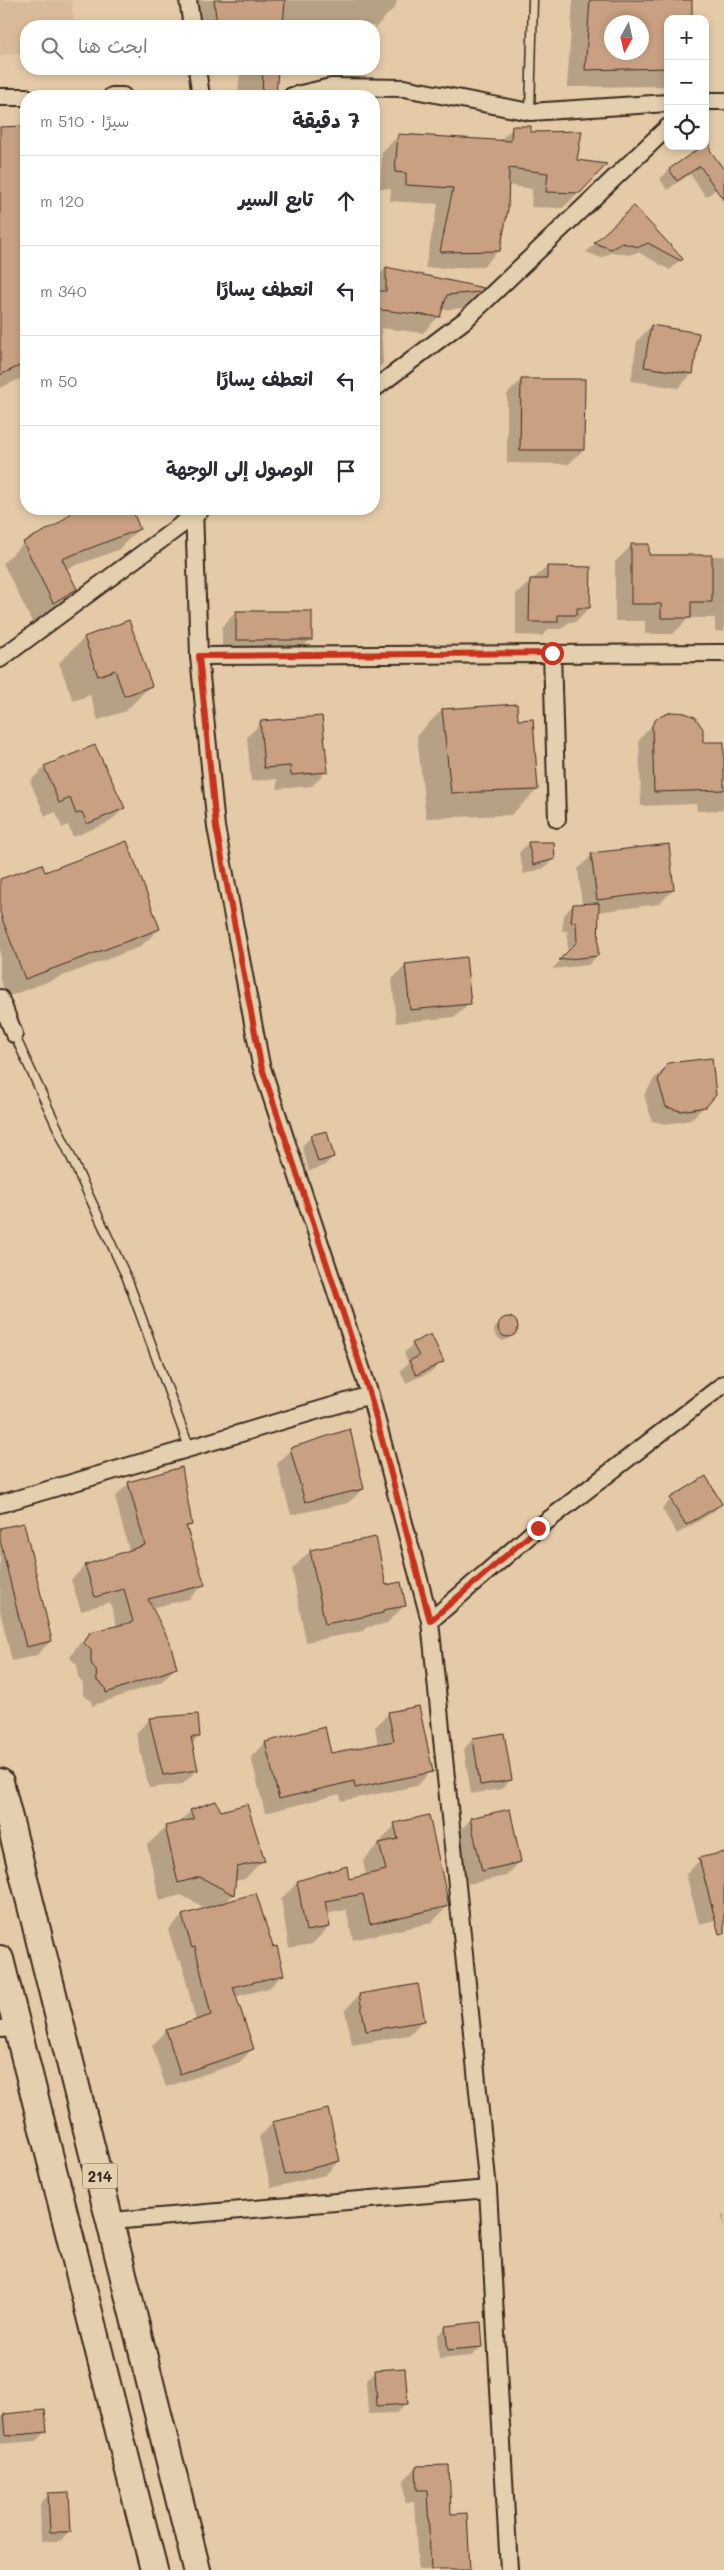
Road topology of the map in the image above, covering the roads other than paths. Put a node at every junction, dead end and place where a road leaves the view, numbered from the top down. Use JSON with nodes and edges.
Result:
{"nodes":[{"id":1,"x":188,"y":0,"type":"edge"},
{"id":2,"x":533,"y":0,"type":"edge"},
{"id":3,"x":191,"y":20,"type":"edge"},
{"id":4,"x":198,"y":75,"type":"edge"},
{"id":5,"x":200,"y":90,"type":"edge"},
{"id":6,"x":318,"y":90,"type":"edge"},
{"id":7,"x":0,"y":97,"type":"edge"},
{"id":8,"x":20,"y":97,"type":"edge"},
{"id":9,"x":709,"y":101,"type":"edge"},
{"id":10,"x":724,"y":101,"type":"edge"},
{"id":11,"x":664,"y":104,"type":"edge"},
{"id":12,"x":530,"y":112,"type":"junction"},
{"id":13,"x":664,"y":131,"type":"edge"},
{"id":14,"x":380,"y":384,"type":"edge"},
{"id":15,"x":192,"y":515,"type":"edge"},
{"id":16,"x":197,"y":515,"type":"edge"},
{"id":17,"x":552,"y":653,"type":"junction"},
{"id":18,"x":724,"y":653,"type":"edge"},
{"id":19,"x":199,"y":656,"type":"junction"},
{"id":20,"x":0,"y":658,"type":"edge"},
{"id":21,"x":557,"y":819,"type":"dead end"},
{"id":22,"x":0,"y":998,"type":"edge"},
{"id":23,"x":14,"y":1034,"type":"joint"},
{"id":24,"x":724,"y":1384,"type":"edge"},
{"id":25,"x":370,"y":1395,"type":"junction"},
{"id":26,"x":188,"y":1448,"type":"junction"},
{"id":27,"x":0,"y":1504,"type":"edge"},
{"id":28,"x":430,"y":1621,"type":"junction"},
{"id":29,"x":0,"y":1782,"type":"edge"},
{"id":30,"x":0,"y":1960,"type":"edge"},
{"id":31,"x":9,"y":2029,"type":"edge"},
{"id":32,"x":488,"y":2189,"type":"junction"},
{"id":33,"x":112,"y":2222,"type":"junction"},
{"id":34,"x":154,"y":2570,"type":"edge"},
{"id":35,"x":197,"y":2570,"type":"edge"},
{"id":36,"x":509,"y":2570,"type":"edge"}],
"edges":[{"from":1,"to":3,"type":"street"},
{"from":2,"to":12,"type":"lane"},
{"from":4,"to":5,"type":"street"},
{"from":6,"to":12,"type":"street"},
{"from":7,"to":8,"type":"street"},
{"from":9,"to":10,"type":"street"},
{"from":11,"to":12,"type":"street"},
{"from":13,"to":14,"type":"street"},
{"from":15,"to":20,"type":"street"},
{"from":16,"to":19,"type":"street"},
{"from":17,"to":18,"type":"street"},
{"from":17,"to":19,"type":"street"},
{"from":17,"to":21,"type":"street"},
{"from":19,"to":25,"type":"street"},
{"from":22,"to":23,"type":"street"},
{"from":23,"to":26,"type":"lane"},
{"from":24,"to":28,"type":"street"},
{"from":25,"to":26,"type":"street"},
{"from":25,"to":28,"type":"street"},
{"from":26,"to":27,"type":"street"},
{"from":28,"to":32,"type":"street"},
{"from":29,"to":33,"type":"highway","number":"214"},
{"from":30,"to":31,"type":"highway","number":"214"},
{"from":31,"to":34,"type":"highway","number":"214"},
{"from":32,"to":33,"type":"street"},
{"from":32,"to":36,"type":"street"},
{"from":33,"to":35,"type":"highway","number":"214"}]}
